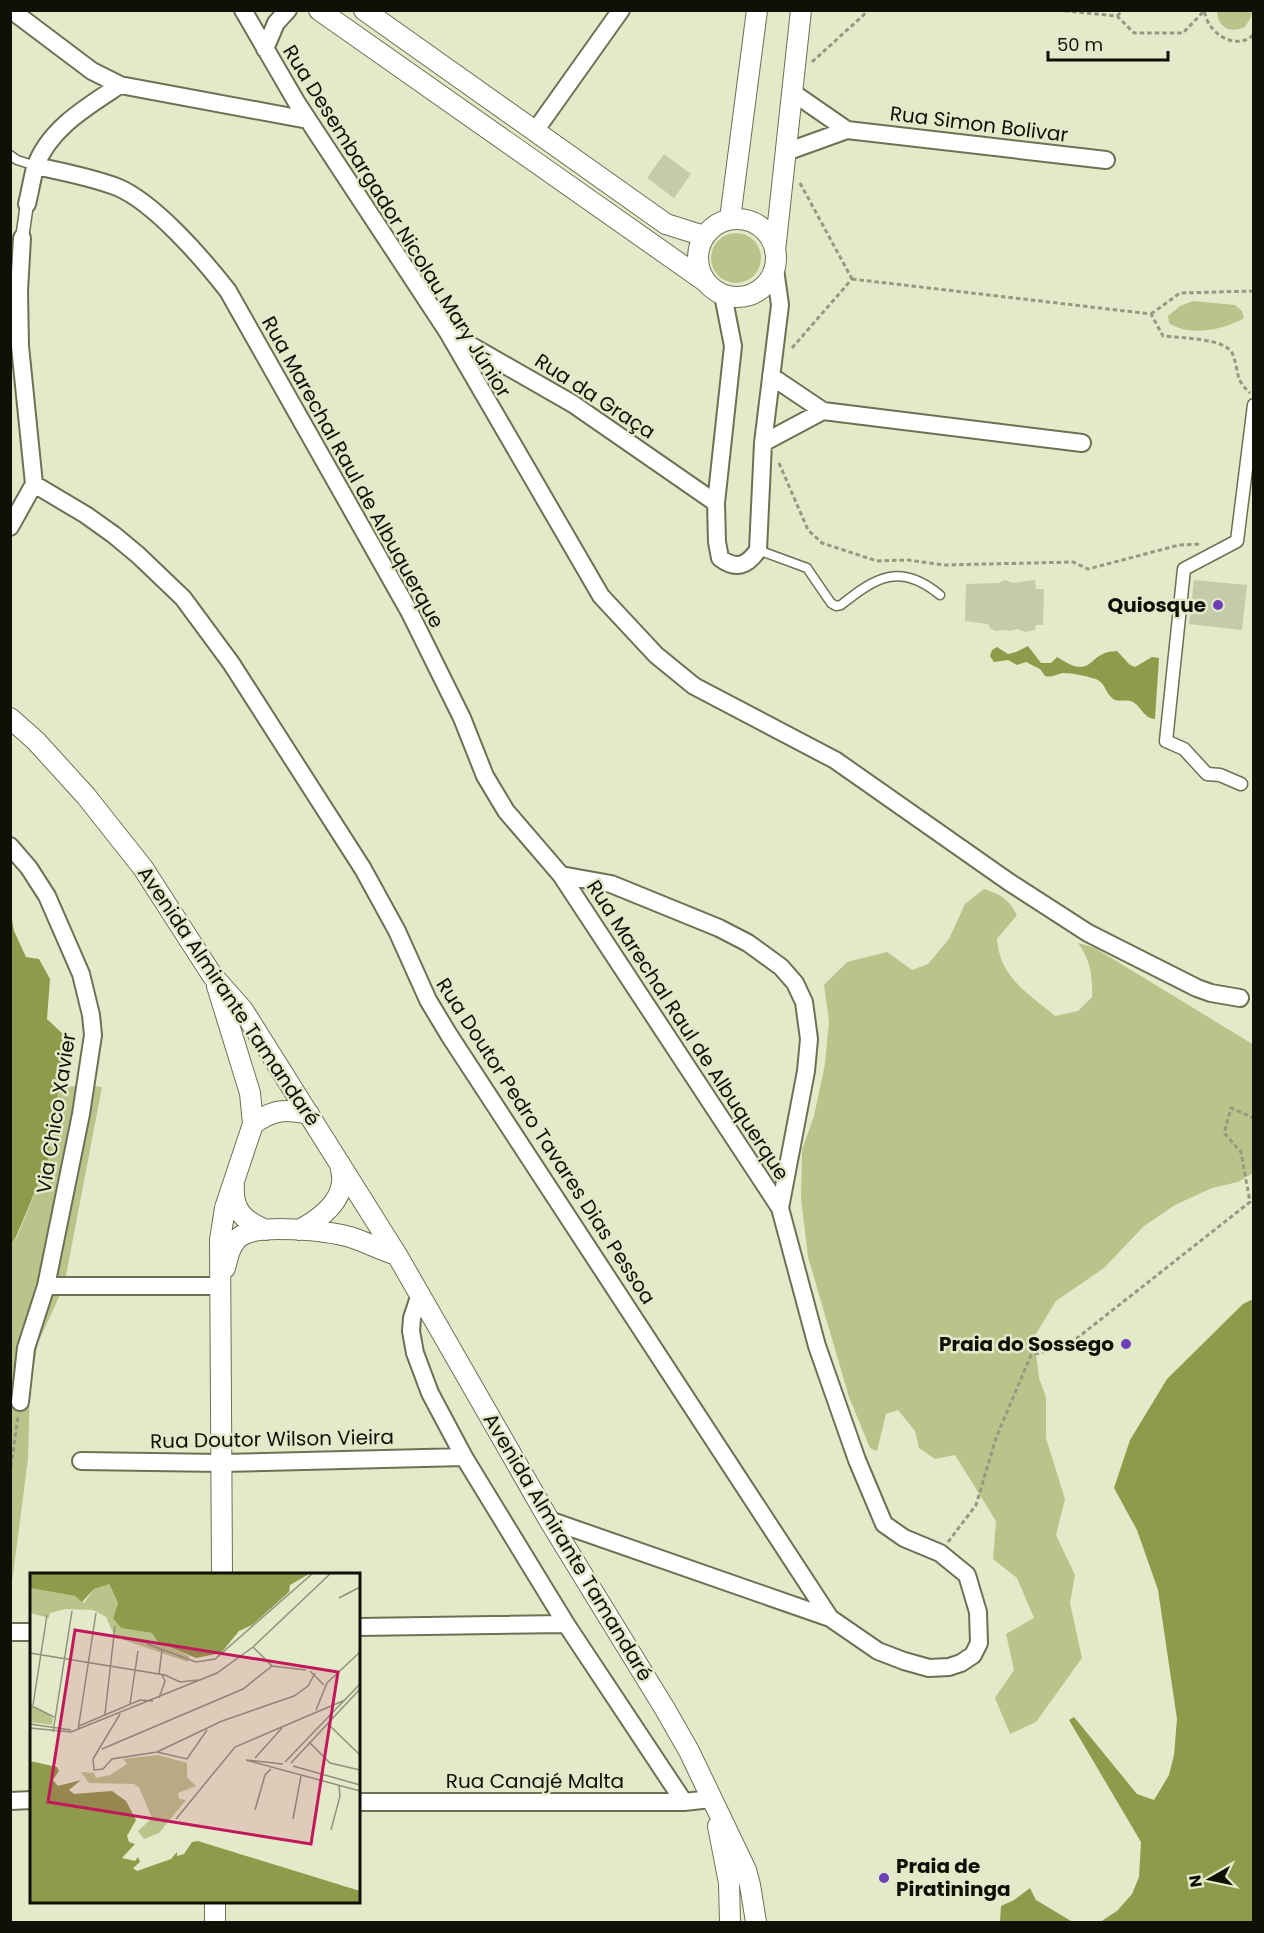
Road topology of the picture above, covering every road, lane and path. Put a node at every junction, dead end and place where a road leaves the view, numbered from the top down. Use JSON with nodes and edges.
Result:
{"nodes":[{"id":1,"x":10,"y":10,"type":"edge"},
{"id":2,"x":243,"y":10,"type":"edge"},
{"id":3,"x":288,"y":10,"type":"edge"},
{"id":4,"x":319,"y":10,"type":"edge"},
{"id":5,"x":621,"y":10,"type":"edge"},
{"id":6,"x":757,"y":10,"type":"edge"},
{"id":7,"x":801,"y":10,"type":"edge"},
{"id":8,"x":869,"y":10,"type":"edge"},
{"id":9,"x":1058,"y":10,"type":"edge"},
{"id":10,"x":1123,"y":10,"type":"edge"},
{"id":11,"x":1203,"y":11,"type":"edge"},
{"id":12,"x":373,"y":13,"type":"edge"},
{"id":13,"x":1117,"y":16,"type":"junction"},
{"id":14,"x":1254,"y":34,"type":"edge"},
{"id":15,"x":265,"y":49,"type":"junction"},
{"id":16,"x":120,"y":85,"type":"junction"},
{"id":17,"x":793,"y":86,"type":"junction"},
{"id":18,"x":308,"y":120,"type":"junction"},
{"id":19,"x":847,"y":130,"type":"junction"},
{"id":20,"x":535,"y":131,"type":"junction"},
{"id":21,"x":786,"y":154,"type":"junction"},
{"id":22,"x":10,"y":155,"type":"edge"},
{"id":23,"x":1106,"y":160,"type":"dead end"},
{"id":24,"x":36,"y":166,"type":"junction"},
{"id":25,"x":27,"y":204,"type":"joint"},
{"id":26,"x":730,"y":219,"type":"junction"},
{"id":27,"x":704,"y":236,"type":"junction"},
{"id":28,"x":22,"y":238,"type":"joint"},
{"id":29,"x":775,"y":260,"type":"junction"},
{"id":30,"x":852,"y":279,"type":"junction"},
{"id":31,"x":706,"y":282,"type":"junction"},
{"id":32,"x":1254,"y":291,"type":"edge"},
{"id":33,"x":723,"y":295,"type":"junction"},
{"id":34,"x":1151,"y":314,"type":"junction"},
{"id":35,"x":447,"y":332,"type":"junction"},
{"id":36,"x":771,"y":373,"type":"junction"},
{"id":37,"x":1254,"y":396,"type":"edge"},
{"id":38,"x":1254,"y":405,"type":"edge"},
{"id":39,"x":823,"y":411,"type":"junction"},
{"id":40,"x":766,"y":441,"type":"junction"},
{"id":41,"x":1082,"y":443,"type":"dead end"},
{"id":42,"x":34,"y":484,"type":"junction"},
{"id":43,"x":716,"y":503,"type":"junction"},
{"id":44,"x":10,"y":527,"type":"edge"},
{"id":45,"x":1202,"y":544,"type":"dead end"},
{"id":46,"x":758,"y":550,"type":"junction"},
{"id":47,"x":940,"y":595,"type":"dead end"},
{"id":48,"x":10,"y":718,"type":"edge"},
{"id":49,"x":1241,"y":784,"type":"dead end"},
{"id":50,"x":10,"y":846,"type":"edge"},
{"id":51,"x":561,"y":875,"type":"junction"},
{"id":52,"x":212,"y":975,"type":"junction"},
{"id":53,"x":1240,"y":998,"type":"dead end"},
{"id":54,"x":309,"y":1114,"type":"junction"},
{"id":55,"x":1254,"y":1118,"type":"edge"},
{"id":56,"x":253,"y":1124,"type":"junction"},
{"id":57,"x":340,"y":1164,"type":"junction"},
{"id":58,"x":234,"y":1181,"type":"junction"},
{"id":59,"x":780,"y":1209,"type":"junction"},
{"id":60,"x":266,"y":1230,"type":"junction"},
{"id":61,"x":299,"y":1230,"type":"junction"},
{"id":62,"x":397,"y":1255,"type":"junction"},
{"id":63,"x":46,"y":1286,"type":"junction"},
{"id":64,"x":221,"y":1286,"type":"junction"},
{"id":65,"x":420,"y":1294,"type":"junction"},
{"id":66,"x":20,"y":1402,"type":"joint"},
{"id":67,"x":464,"y":1457,"type":"junction"},
{"id":68,"x":81,"y":1461,"type":"dead end"},
{"id":69,"x":222,"y":1463,"type":"junction"},
{"id":70,"x":10,"y":1474,"type":"edge"},
{"id":71,"x":549,"y":1520,"type":"junction"},
{"id":72,"x":940,"y":1553,"type":"junction"},
{"id":73,"x":222,"y":1573,"type":"edge"},
{"id":74,"x":830,"y":1618,"type":"junction"},
{"id":75,"x":566,"y":1624,"type":"junction"},
{"id":76,"x":360,"y":1628,"type":"edge"},
{"id":77,"x":10,"y":1632,"type":"edge"},
{"id":78,"x":30,"y":1632,"type":"edge"},
{"id":79,"x":30,"y":1800,"type":"edge"},
{"id":80,"x":10,"y":1801,"type":"edge"},
{"id":81,"x":712,"y":1801,"type":"junction"},
{"id":82,"x":360,"y":1802,"type":"edge"},
{"id":83,"x":684,"y":1802,"type":"junction"},
{"id":84,"x":215,"y":1903,"type":"edge"},
{"id":85,"x":215,"y":1923,"type":"edge"},
{"id":86,"x":730,"y":1923,"type":"edge"},
{"id":87,"x":756,"y":1923,"type":"edge"}],
"edges":[{"from":1,"to":16,"type":"street"},
{"from":2,"to":15,"type":"street","name":"Rua Desembargador Nicolau Mary Júnior"},
{"from":3,"to":15,"type":"street","name":"Rua Desembargador Nicolau Mary Júnior"},
{"from":4,"to":31,"type":"street"},
{"from":5,"to":20,"type":"street"},
{"from":6,"to":26,"type":"street"},
{"from":7,"to":17,"type":"street"},
{"from":8,"to":17,"type":"path"},
{"from":9,"to":13,"type":"path"},
{"from":10,"to":13,"type":"path"},
{"from":11,"to":13,"type":"path"},
{"from":11,"to":14,"type":"path"},
{"from":12,"to":20,"type":"street"},
{"from":15,"to":18,"type":"street","name":"Rua Desembargador Nicolau Mary Júnior"},
{"from":16,"to":18,"type":"street"},
{"from":16,"to":24,"type":"street"},
{"from":17,"to":19,"type":"street","name":"Rua Simon Bolivar"},
{"from":17,"to":21,"type":"street"},
{"from":18,"to":35,"type":"street","name":"Rua Desembargador Nicolau Mary Júnior"},
{"from":19,"to":21,"type":"street","name":"Rua Simon Bolivar"},
{"from":19,"to":23,"type":"street","name":"Rua Simon Bolivar"},
{"from":20,"to":27,"type":"street"},
{"from":21,"to":29,"type":"street"},
{"from":21,"to":30,"type":"path"},
{"from":22,"to":24,"type":"lane"},
{"from":24,"to":25,"type":"street"},
{"from":24,"to":51,"type":"street","name":"Rua Marechal Raul de Albuquerque"},
{"from":25,"to":28,"type":"street"},
{"from":26,"to":27,"type":"street"},
{"from":26,"to":29,"type":"street"},
{"from":27,"to":31,"type":"street"},
{"from":28,"to":42,"type":"street"},
{"from":29,"to":33,"type":"street"},
{"from":29,"to":36,"type":"street"},
{"from":30,"to":34,"type":"path"},
{"from":30,"to":36,"type":"path"},
{"from":31,"to":33,"type":"street"},
{"from":32,"to":34,"type":"path"},
{"from":33,"to":43,"type":"street"},
{"from":34,"to":37,"type":"path"},
{"from":35,"to":43,"type":"street","name":"Rua da Graça"},
{"from":35,"to":53,"type":"street","name":"Rua Desembargador Nicolau Mary Júnior"},
{"from":36,"to":39,"type":"street"},
{"from":36,"to":40,"type":"street"},
{"from":38,"to":49,"type":"street"},
{"from":39,"to":40,"type":"street"},
{"from":39,"to":41,"type":"street"},
{"from":40,"to":45,"type":"path"},
{"from":40,"to":46,"type":"street"},
{"from":42,"to":44,"type":"street"},
{"from":42,"to":74,"type":"street","name":"Rua Doutor Pedro Tavares Dias Pessoa"},
{"from":43,"to":46,"type":"street"},
{"from":46,"to":47,"type":"lane"},
{"from":48,"to":52,"type":"street","name":"Avenida Almirante Tamandaré"},
{"from":50,"to":63,"type":"street","name":"Via Chico Xavier"},
{"from":51,"to":59,"type":"street","name":"Rua Marechal Raul de Albuquerque"},
{"from":51,"to":59,"type":"street","name":"Rua Marechal Raul de Albuquerque"},
{"from":52,"to":54,"type":"street","name":"Avenida Almirante Tamandaré"},
{"from":52,"to":56,"type":"street"},
{"from":54,"to":56,"type":"street"},
{"from":54,"to":57,"type":"street","name":"Avenida Almirante Tamandaré"},
{"from":55,"to":72,"type":"path"},
{"from":56,"to":58,"type":"street"},
{"from":57,"to":61,"type":"street"},
{"from":57,"to":62,"type":"street","name":"Avenida Almirante Tamandaré"},
{"from":58,"to":60,"type":"street"},
{"from":58,"to":64,"type":"street"},
{"from":59,"to":72,"type":"street","name":"Rua Marechal Raul de Albuquerque"},
{"from":60,"to":61,"type":"street"},
{"from":60,"to":64,"type":"street"},
{"from":61,"to":62,"type":"street"},
{"from":62,"to":65,"type":"street","name":"Avenida Almirante Tamandaré"},
{"from":63,"to":64,"type":"street"},
{"from":63,"to":66,"type":"street","name":"Via Chico Xavier"},
{"from":64,"to":69,"type":"street"},
{"from":65,"to":67,"type":"street","name":"Avenida Almirante Tamandaré"},
{"from":65,"to":71,"type":"street","name":"Avenida Almirante Tamandaré"},
{"from":66,"to":70,"type":"path"},
{"from":67,"to":69,"type":"street","name":"Rua Doutor Wilson Vieira"},
{"from":67,"to":75,"type":"street","name":"Avenida Almirante Tamandaré"},
{"from":68,"to":69,"type":"street","name":"Rua Doutor Wilson Vieira"},
{"from":69,"to":73,"type":"street"},
{"from":71,"to":74,"type":"street","name":"Rua Marechal Raul de Albuquerque"},
{"from":71,"to":81,"type":"street","name":"Avenida Almirante Tamandaré"},
{"from":72,"to":74,"type":"street","name":"Rua Marechal Raul de Albuquerque"},
{"from":75,"to":76,"type":"street"},
{"from":75,"to":83,"type":"street","name":"Avenida Almirante Tamandaré"},
{"from":77,"to":78,"type":"street"},
{"from":79,"to":80,"type":"street"},
{"from":81,"to":83,"type":"street","name":"Rua Canajé Malta"},
{"from":81,"to":86,"type":"street","name":"Avenida Almirante Tamandaré"},
{"from":81,"to":87,"type":"street","name":"Avenida Almirante Tamandaré"},
{"from":82,"to":83,"type":"street","name":"Rua Canajé Malta"},
{"from":84,"to":85,"type":"street"}]}
